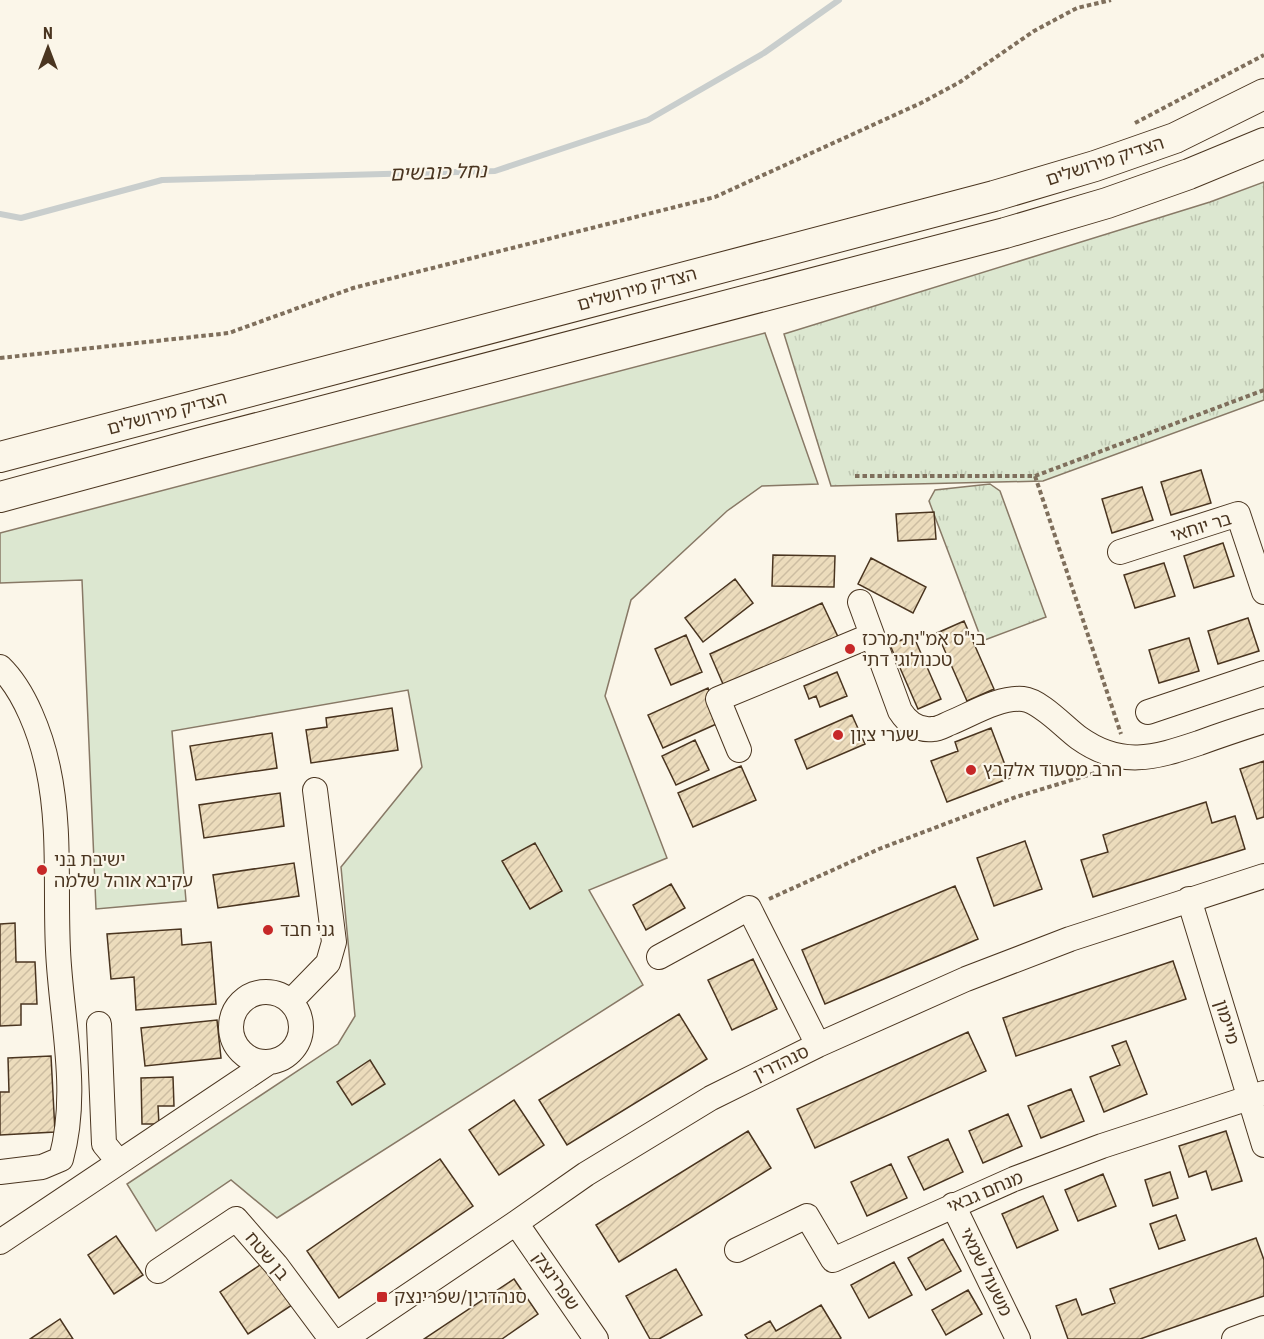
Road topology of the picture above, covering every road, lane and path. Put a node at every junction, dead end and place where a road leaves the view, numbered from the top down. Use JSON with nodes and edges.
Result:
{"nodes":[{"id":1,"x":1111,"y":0,"type":"edge"},
{"id":2,"x":1264,"y":94,"type":"edge"},
{"id":3,"x":1264,"y":143,"type":"edge"},
{"id":4,"x":0,"y":358,"type":"edge"},
{"id":5,"x":1264,"y":390,"type":"edge"},
{"id":6,"x":0,"y":457,"type":"edge"},
{"id":7,"x":855,"y":476,"type":"dead end"},
{"id":8,"x":1035,"y":476,"type":"junction"},
{"id":9,"x":0,"y":497,"type":"edge"},
{"id":10,"x":1120,"y":552,"type":"dead end"},
{"id":11,"x":1264,"y":592,"type":"edge"},
{"id":12,"x":860,"y":602,"type":"dead end"},
{"id":13,"x":872,"y":635,"type":"junction"},
{"id":14,"x":0,"y":667,"type":"edge"},
{"id":15,"x":1264,"y":673,"type":"edge"},
{"id":16,"x":1148,"y":712,"type":"dead end"},
{"id":17,"x":1264,"y":721,"type":"edge"},
{"id":18,"x":739,"y":750,"type":"dead end"},
{"id":19,"x":1129,"y":758,"type":"junction"},
{"id":20,"x":1101,"y":771,"type":"dead end"},
{"id":21,"x":315,"y":790,"type":"dead end"},
{"id":22,"x":1264,"y":876,"type":"edge"},
{"id":23,"x":1189,"y":899,"type":"junction"},
{"id":24,"x":749,"y":908,"type":"junction"},
{"id":25,"x":659,"y":957,"type":"dead end"},
{"id":26,"x":291,"y":1001,"type":"junction"},
{"id":27,"x":99,"y":1024,"type":"dead end"},
{"id":28,"x":818,"y":1045,"type":"junction"},
{"id":29,"x":268,"y":1062,"type":"junction"},
{"id":30,"x":1257,"y":1095,"type":"edge"},
{"id":31,"x":1264,"y":1145,"type":"edge"},
{"id":32,"x":119,"y":1162,"type":"junction"},
{"id":33,"x":0,"y":1172,"type":"edge"},
{"id":34,"x":953,"y":1205,"type":"junction"},
{"id":35,"x":516,"y":1223,"type":"junction"},
{"id":36,"x":0,"y":1242,"type":"edge"},
{"id":37,"x":737,"y":1250,"type":"dead end"},
{"id":38,"x":158,"y":1271,"type":"dead end"},
{"id":39,"x":1264,"y":1328,"type":"edge"},
{"id":40,"x":331,"y":1339,"type":"edge"},
{"id":41,"x":344,"y":1339,"type":"edge"},
{"id":42,"x":596,"y":1339,"type":"edge"},
{"id":43,"x":1018,"y":1339,"type":"edge"},
{"id":44,"x":1234,"y":1339,"type":"edge"}],
"edges":[{"from":1,"to":4,"type":"path"},
{"from":2,"to":6,"type":"main road","name":"הצדיק מירושלים"},
{"from":3,"to":9,"type":"main road","name":"הצדיק מירושלים"},
{"from":5,"to":8,"type":"path"},
{"from":7,"to":8,"type":"path"},
{"from":8,"to":19,"type":"path"},
{"from":10,"to":11,"type":"street","name":"בר יוחאי"},
{"from":12,"to":13,"type":"street"},
{"from":13,"to":18,"type":"street"},
{"from":13,"to":19,"type":"street"},
{"from":14,"to":33,"type":"street"},
{"from":15,"to":16,"type":"street"},
{"from":17,"to":19,"type":"street"},
{"from":20,"to":24,"type":"path"},
{"from":21,"to":26,"type":"street"},
{"from":22,"to":23,"type":"street","name":"סנהדרין"},
{"from":23,"to":28,"type":"street","name":"סנהדרין"},
{"from":23,"to":30,"type":"street","name":"מיימון"},
{"from":24,"to":25,"type":"street"},
{"from":24,"to":28,"type":"street"},
{"from":26,"to":29,"type":"street"},
{"from":26,"to":29,"type":"street"},
{"from":27,"to":32,"type":"street"},
{"from":28,"to":35,"type":"street","name":"סנהדרין"},
{"from":29,"to":32,"type":"street"},
{"from":30,"to":31,"type":"street","name":"מיימון"},
{"from":30,"to":34,"type":"street","name":"מנחם גבאי"},
{"from":32,"to":36,"type":"street"},
{"from":34,"to":37,"type":"street","name":"מנחם גבאי"},
{"from":34,"to":43,"type":"street","name":"משעול שמאי"},
{"from":35,"to":41,"type":"street","name":"סנהדרין"},
{"from":35,"to":42,"type":"street","name":"שפרינצק"},
{"from":38,"to":40,"type":"street","name":"בן שטח"},
{"from":39,"to":44,"type":"street"}]}
